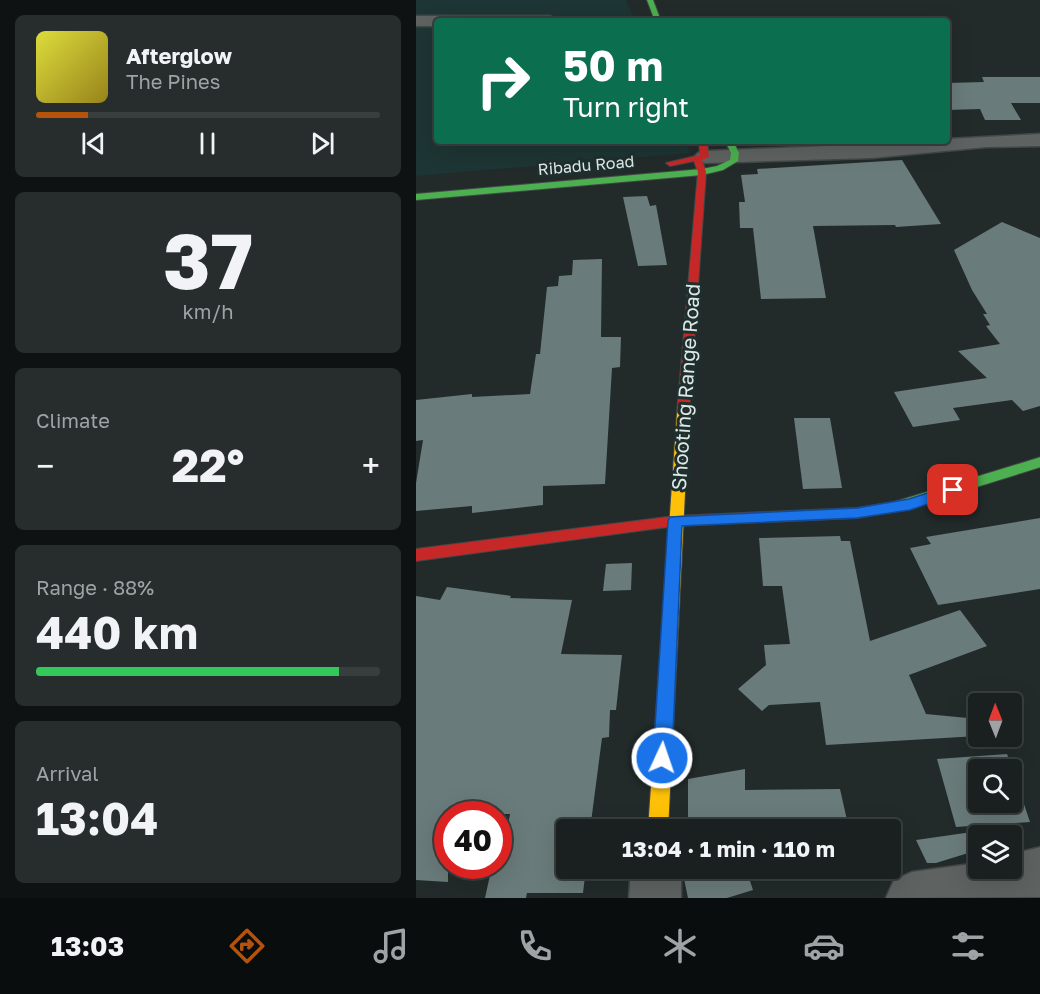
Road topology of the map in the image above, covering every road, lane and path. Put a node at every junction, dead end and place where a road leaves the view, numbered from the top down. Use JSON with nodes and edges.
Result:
{"nodes":[{"id":1,"x":650,"y":0,"type":"edge"},
{"id":2,"x":657,"y":18,"type":"edge"},
{"id":3,"x":416,"y":21,"type":"edge"},
{"id":4,"x":434,"y":21,"type":"edge"},
{"id":5,"x":1040,"y":140,"type":"edge"},
{"id":6,"x":733,"y":148,"type":"edge"},
{"id":7,"x":699,"y":158,"type":"edge"},
{"id":8,"x":416,"y":185,"type":"edge"},
{"id":9,"x":416,"y":197,"type":"edge"},
{"id":10,"x":1040,"y":462,"type":"edge"},
{"id":11,"x":675,"y":521,"type":"junction"},
{"id":12,"x":416,"y":555,"type":"edge"},
{"id":13,"x":659,"y":819,"type":"edge"},
{"id":14,"x":1040,"y":872,"type":"edge"},
{"id":15,"x":656,"y":879,"type":"edge"},
{"id":16,"x":655,"y":898,"type":"edge"},
{"id":17,"x":912,"y":898,"type":"edge"}],
"edges":[{"from":1,"to":2,"type":"street"},
{"from":3,"to":4,"type":"street"},
{"from":5,"to":6,"type":"street"},
{"from":6,"to":7,"type":"street"},
{"from":7,"to":8,"type":"street"},
{"from":7,"to":9,"type":"street","name":"Ribadu Road"},
{"from":7,"to":11,"type":"street","name":"Shooting Range Road"},
{"from":10,"to":11,"type":"street"},
{"from":11,"to":12,"type":"street"},
{"from":11,"to":13,"type":"street","name":"Shooting Range Road"},
{"from":14,"to":17,"type":"street"},
{"from":15,"to":16,"type":"street"}]}
